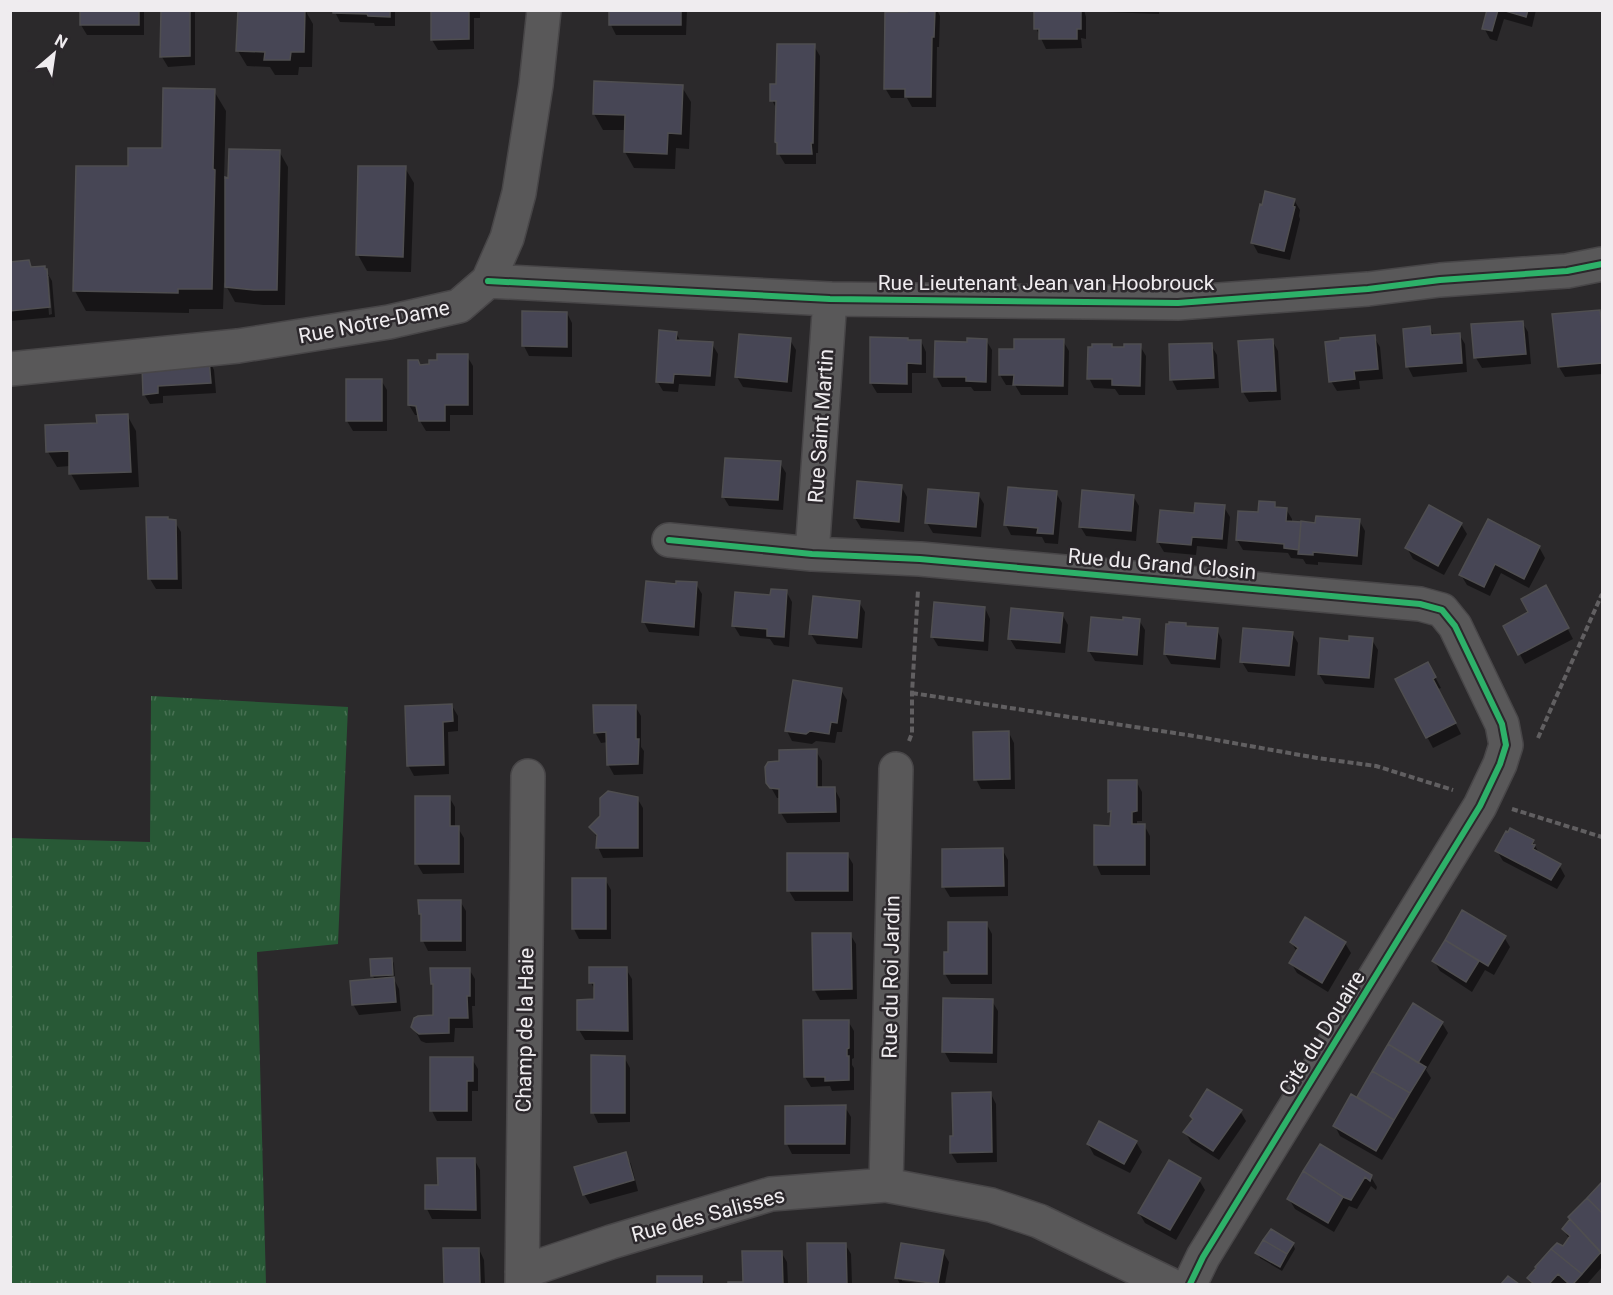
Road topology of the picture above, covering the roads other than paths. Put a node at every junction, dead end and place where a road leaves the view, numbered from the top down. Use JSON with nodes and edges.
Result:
{"nodes":[{"id":1,"x":544,"y":10,"type":"edge"},
{"id":2,"x":1602,"y":264,"type":"edge"},
{"id":3,"x":488,"y":282,"type":"junction"},
{"id":4,"x":831,"y":299,"type":"junction"},
{"id":5,"x":10,"y":369,"type":"edge"},
{"id":6,"x":669,"y":540,"type":"dead end"},
{"id":7,"x":812,"y":554,"type":"junction"},
{"id":8,"x":896,"y":769,"type":"road end"},
{"id":9,"x":528,"y":776,"type":"dead end"},
{"id":10,"x":1483,"y":799,"type":"joint"},
{"id":11,"x":886,"y":1185,"type":"junction"},
{"id":12,"x":522,"y":1278,"type":"edge"},
{"id":13,"x":1169,"y":1284,"type":"edge"},
{"id":14,"x":1190,"y":1284,"type":"edge"}],
"edges":[{"from":1,"to":3,"type":"street","name":"Rue Notre-Dame"},
{"from":2,"to":4,"type":"street","name":"Rue Lieutenant Jean van Hoobrouck"},
{"from":3,"to":4,"type":"street","name":"Rue Lieutenant Jean van Hoobrouck"},
{"from":3,"to":5,"type":"street","name":"Rue Notre-Dame"},
{"from":4,"to":7,"type":"street","name":"Rue Saint Martin"},
{"from":6,"to":7,"type":"street","name":"Rue du Grand Closin"},
{"from":7,"to":10,"type":"street","name":"Rue du Grand Closin"},
{"from":8,"to":11,"type":"street","name":"Rue du Roi Jardin"},
{"from":9,"to":12,"type":"street","name":"Champ de la Haie"},
{"from":10,"to":14,"type":"street","name":"Cité du Douaire"},
{"from":11,"to":12,"type":"street","name":"Rue des Salisses"},
{"from":11,"to":13,"type":"street","name":"Rue des Salisses"}]}
